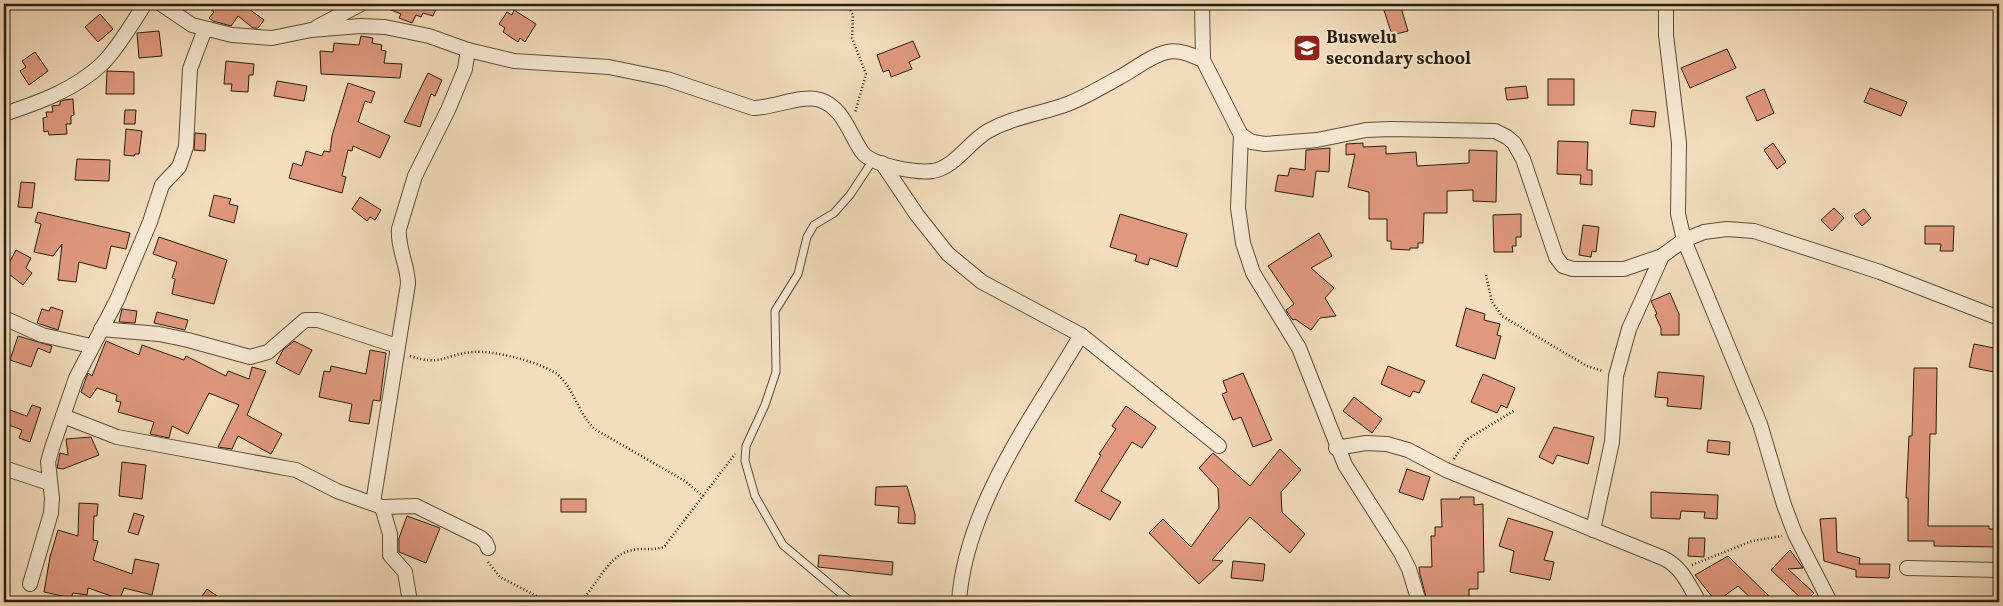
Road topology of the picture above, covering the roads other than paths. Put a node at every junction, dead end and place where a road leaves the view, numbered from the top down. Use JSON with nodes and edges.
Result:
{"nodes":[{"id":1,"x":145,"y":4,"type":"edge"},
{"id":2,"x":161,"y":4,"type":"edge"},
{"id":3,"x":361,"y":4,"type":"edge"},
{"id":4,"x":1202,"y":4,"type":"edge"},
{"id":5,"x":1666,"y":4,"type":"edge"},
{"id":6,"x":206,"y":29,"type":"junction"},
{"id":7,"x":311,"y":30,"type":"junction"},
{"id":8,"x":468,"y":50,"type":"junction"},
{"id":9,"x":1203,"y":60,"type":"junction"},
{"id":10,"x":4,"y":114,"type":"edge"},
{"id":11,"x":1241,"y":135,"type":"junction"},
{"id":12,"x":878,"y":162,"type":"junction"},
{"id":13,"x":1684,"y":240,"type":"junction"},
{"id":14,"x":1662,"y":256,"type":"junction"},
{"id":15,"x":4,"y":318,"type":"edge"},
{"id":16,"x":1999,"y":318,"type":"edge"},
{"id":17,"x":102,"y":330,"type":"junction"},
{"id":18,"x":1081,"y":335,"type":"junction"},
{"id":19,"x":91,"y":346,"type":"junction"},
{"id":20,"x":397,"y":349,"type":"junction"},
{"id":21,"x":63,"y":416,"type":"junction"},
{"id":22,"x":1219,"y":446,"type":"dead end"},
{"id":23,"x":1336,"y":448,"type":"junction"},
{"id":24,"x":4,"y":468,"type":"edge"},
{"id":25,"x":49,"y":483,"type":"junction"},
{"id":26,"x":378,"y":505,"type":"junction"},
{"id":27,"x":1593,"y":530,"type":"junction"},
{"id":28,"x":488,"y":548,"type":"road end"},
{"id":29,"x":1907,"y":568,"type":"dead end"},
{"id":30,"x":1999,"y":570,"type":"edge"},
{"id":31,"x":30,"y":584,"type":"dead end"},
{"id":32,"x":410,"y":602,"type":"edge"},
{"id":33,"x":851,"y":602,"type":"edge"},
{"id":34,"x":959,"y":602,"type":"edge"},
{"id":35,"x":1419,"y":602,"type":"edge"},
{"id":36,"x":1698,"y":602,"type":"edge"},
{"id":37,"x":1830,"y":602,"type":"edge"}],
"edges":[{"from":1,"to":10,"type":"street"},
{"from":2,"to":6,"type":"street"},
{"from":3,"to":7,"type":"street"},
{"from":4,"to":9,"type":"street"},
{"from":5,"to":13,"type":"street"},
{"from":6,"to":7,"type":"street"},
{"from":6,"to":17,"type":"street"},
{"from":7,"to":8,"type":"street"},
{"from":8,"to":12,"type":"street"},
{"from":8,"to":20,"type":"street"},
{"from":9,"to":11,"type":"street"},
{"from":9,"to":12,"type":"street"},
{"from":11,"to":14,"type":"street"},
{"from":11,"to":23,"type":"street"},
{"from":12,"to":18,"type":"street"},
{"from":12,"to":33,"type":"lane"},
{"from":13,"to":14,"type":"street"},
{"from":13,"to":16,"type":"street"},
{"from":13,"to":37,"type":"street"},
{"from":14,"to":27,"type":"street"},
{"from":15,"to":19,"type":"street"},
{"from":17,"to":19,"type":"street"},
{"from":17,"to":20,"type":"street"},
{"from":18,"to":22,"type":"street"},
{"from":18,"to":34,"type":"street"},
{"from":19,"to":21,"type":"street"},
{"from":20,"to":26,"type":"street"},
{"from":21,"to":25,"type":"street"},
{"from":21,"to":26,"type":"street"},
{"from":23,"to":27,"type":"street"},
{"from":23,"to":35,"type":"street"},
{"from":24,"to":25,"type":"street"},
{"from":25,"to":31,"type":"street"},
{"from":26,"to":28,"type":"street"},
{"from":26,"to":32,"type":"street"},
{"from":27,"to":36,"type":"street"},
{"from":29,"to":30,"type":"street"}]}
